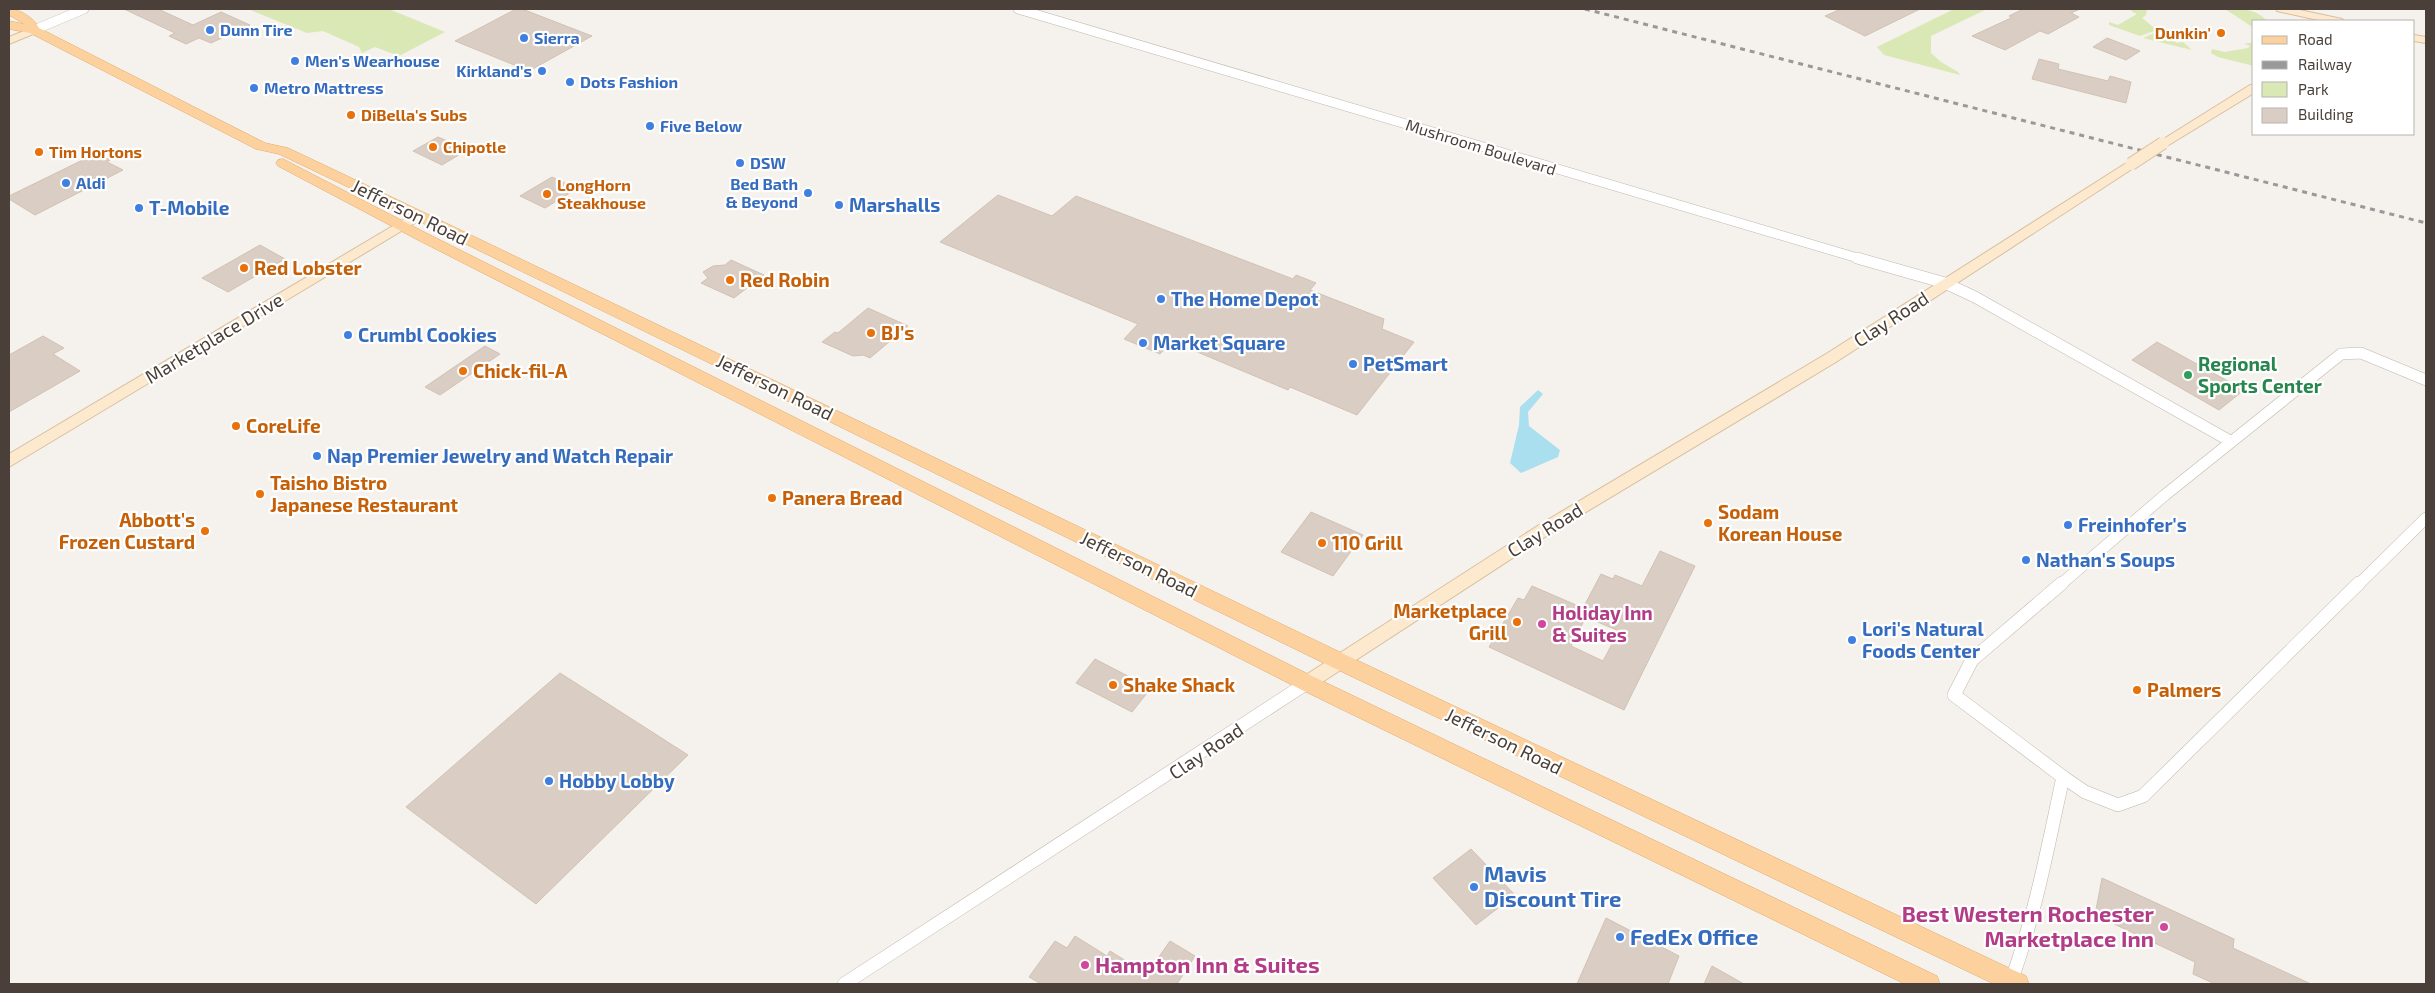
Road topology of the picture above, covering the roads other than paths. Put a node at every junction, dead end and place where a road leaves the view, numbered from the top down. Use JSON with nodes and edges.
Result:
{"nodes":[{"id":1,"x":84,"y":9,"type":"edge"},
{"id":2,"x":1018,"y":9,"type":"edge"},
{"id":3,"x":2281,"y":9,"type":"edge"},
{"id":4,"x":9,"y":11,"type":"edge"},
{"id":5,"x":2297,"y":14,"type":"edge"},
{"id":6,"x":2332,"y":20,"type":"edge"},
{"id":7,"x":9,"y":25,"type":"edge"},
{"id":8,"x":34,"y":30,"type":"junction"},
{"id":9,"x":9,"y":40,"type":"edge"},
{"id":10,"x":2252,"y":89,"type":"edge"},
{"id":11,"x":2163,"y":143,"type":"joint"},
{"id":12,"x":261,"y":146,"type":"junction"},
{"id":13,"x":2131,"y":164,"type":"joint"},
{"id":14,"x":418,"y":215,"type":"junction"},
{"id":15,"x":400,"y":226,"type":"junction"},
{"id":16,"x":1945,"y":283,"type":"junction"},
{"id":17,"x":2426,"y":380,"type":"edge"},
{"id":18,"x":2230,"y":441,"type":"junction"},
{"id":19,"x":9,"y":461,"type":"edge"},
{"id":20,"x":2426,"y":518,"type":"edge"},
{"id":21,"x":1341,"y":662,"type":"junction"},
{"id":22,"x":1307,"y":683,"type":"junction"},
{"id":23,"x":2063,"y":777,"type":"junction"},
{"id":24,"x":2013,"y":983,"type":"edge"},
{"id":25,"x":844,"y":984,"type":"edge"},
{"id":26,"x":1929,"y":984,"type":"edge"}],
"edges":[{"from":1,"to":8,"type":"street"},
{"from":2,"to":16,"type":"street","name":"Mushroom Boulevard"},
{"from":3,"to":5,"type":"street"},
{"from":4,"to":8,"type":"main road","name":"Jefferson Road"},
{"from":5,"to":6,"type":"street"},
{"from":7,"to":8,"type":"main road","name":"Jefferson Road"},
{"from":8,"to":9,"type":"street"},
{"from":8,"to":12,"type":"main road","name":"Jefferson Road"},
{"from":10,"to":11,"type":"street","name":"Clay Road"},
{"from":11,"to":13,"type":"street","name":"Clay Road","bridge":true},
{"from":12,"to":14,"type":"main road","name":"Jefferson Road"},
{"from":12,"to":15,"type":"main road","name":"Jefferson Road"},
{"from":13,"to":16,"type":"street","name":"Clay Road"},
{"from":14,"to":15,"type":"street","name":"Marketplace Drive"},
{"from":14,"to":21,"type":"main road","name":"Jefferson Road"},
{"from":15,"to":19,"type":"street","name":"Marketplace Drive"},
{"from":15,"to":22,"type":"main road","name":"Jefferson Road"},
{"from":16,"to":18,"type":"street","name":"Mushroom Boulevard"},
{"from":16,"to":21,"type":"street","name":"Clay Road"},
{"from":17,"to":18,"type":"street"},
{"from":18,"to":23,"type":"street"},
{"from":20,"to":23,"type":"street"},
{"from":21,"to":22,"type":"street","name":"Clay Road"},
{"from":21,"to":24,"type":"main road","name":"Jefferson Road"},
{"from":22,"to":25,"type":"street","name":"Clay Road"},
{"from":22,"to":26,"type":"main road","name":"Jefferson Road"},
{"from":23,"to":24,"type":"street"}]}
